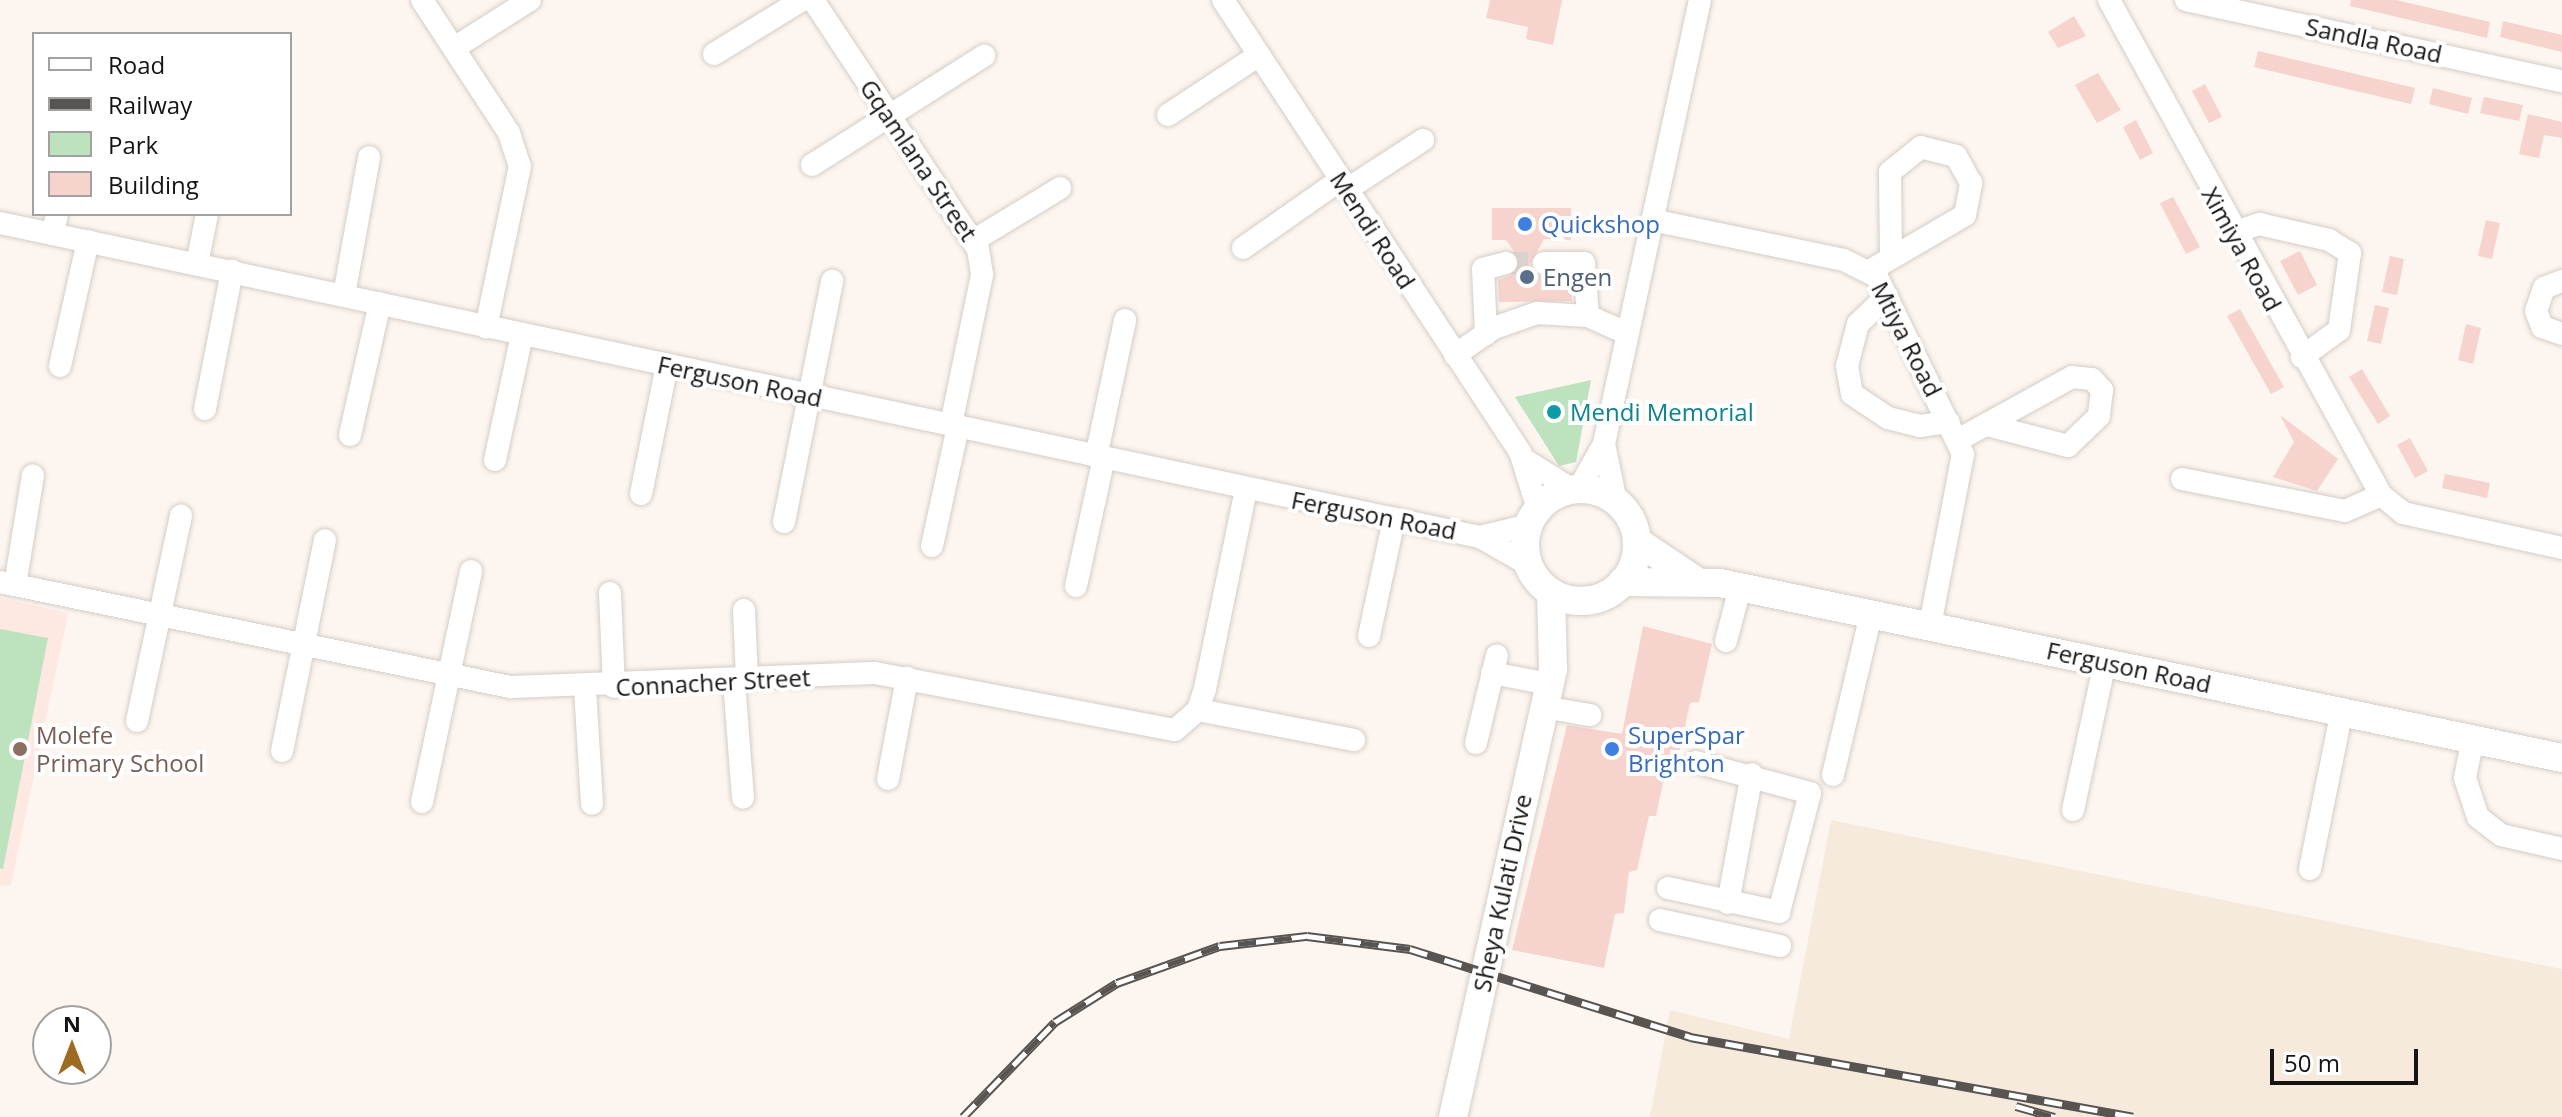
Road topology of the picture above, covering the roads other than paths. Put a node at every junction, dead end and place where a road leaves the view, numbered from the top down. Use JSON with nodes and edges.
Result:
{"nodes":[{"id":1,"x":422,"y":0,"type":"edge"},
{"id":2,"x":530,"y":0,"type":"edge"},
{"id":3,"x":802,"y":0,"type":"edge"},
{"id":4,"x":813,"y":0,"type":"edge"},
{"id":5,"x":1223,"y":0,"type":"edge"},
{"id":6,"x":1700,"y":0,"type":"edge"},
{"id":7,"x":2109,"y":0,"type":"edge"},
{"id":8,"x":2186,"y":0,"type":"edge"},
{"id":9,"x":454,"y":48,"type":"junction"},
{"id":10,"x":714,"y":54,"type":"dead end"},
{"id":11,"x":1259,"y":55,"type":"junction"},
{"id":12,"x":984,"y":56,"type":"dead end"},
{"id":13,"x":2562,"y":81,"type":"edge"},
{"id":14,"x":1168,"y":115,"type":"dead end"},
{"id":15,"x":889,"y":116,"type":"junction"},
{"id":16,"x":1423,"y":140,"type":"dead end"},
{"id":17,"x":369,"y":157,"type":"dead end"},
{"id":18,"x":812,"y":165,"type":"dead end"},
{"id":19,"x":1343,"y":185,"type":"junction"},
{"id":20,"x":1060,"y":188,"type":"dead end"},
{"id":21,"x":207,"y":216,"type":"edge"},
{"id":22,"x":1652,"y":220,"type":"junction"},
{"id":23,"x":0,"y":223,"type":"edge"},
{"id":24,"x":55,"y":224,"type":"edge"},
{"id":25,"x":2233,"y":233,"type":"junction"},
{"id":26,"x":88,"y":241,"type":"junction"},
{"id":27,"x":973,"y":241,"type":"junction"},
{"id":28,"x":1243,"y":248,"type":"dead end"},
{"id":29,"x":1891,"y":252,"type":"junction"},
{"id":30,"x":1506,"y":263,"type":"tunnel mouth"},
{"id":31,"x":1544,"y":263,"type":"tunnel mouth"},
{"id":32,"x":197,"y":264,"type":"junction"},
{"id":33,"x":1871,"y":270,"type":"junction"},
{"id":34,"x":232,"y":271,"type":"junction"},
{"id":35,"x":832,"y":281,"type":"dead end"},
{"id":36,"x":2562,"y":281,"type":"edge"},
{"id":37,"x":344,"y":295,"type":"junction"},
{"id":38,"x":1887,"y":296,"type":"junction"},
{"id":39,"x":380,"y":303,"type":"junction"},
{"id":40,"x":1588,"y":316,"type":"junction"},
{"id":41,"x":1125,"y":320,"type":"dead end"},
{"id":42,"x":486,"y":327,"type":"junction"},
{"id":43,"x":1626,"y":333,"type":"junction"},
{"id":44,"x":1486,"y":334,"type":"junction"},
{"id":45,"x":2562,"y":334,"type":"edge"},
{"id":46,"x":522,"y":335,"type":"junction"},
{"id":47,"x":1455,"y":355,"type":"junction"},
{"id":48,"x":2302,"y":357,"type":"junction"},
{"id":49,"x":667,"y":365,"type":"junction"},
{"id":50,"x":60,"y":366,"type":"dead end"},
{"id":51,"x":813,"y":396,"type":"junction"},
{"id":52,"x":205,"y":409,"type":"dead end"},
{"id":53,"x":1987,"y":425,"type":"junction"},
{"id":54,"x":955,"y":426,"type":"junction"},
{"id":55,"x":1954,"y":431,"type":"junction"},
{"id":56,"x":350,"y":435,"type":"dead end"},
{"id":57,"x":1604,"y":444,"type":"junction"},
{"id":58,"x":1100,"y":458,"type":"junction"},
{"id":59,"x":495,"y":460,"type":"dead end"},
{"id":60,"x":1525,"y":460,"type":"junction"},
{"id":61,"x":33,"y":475,"type":"dead end"},
{"id":62,"x":2182,"y":479,"type":"dead end"},
{"id":63,"x":1246,"y":489,"type":"junction"},
{"id":64,"x":1576,"y":490,"type":"junction"},
{"id":65,"x":641,"y":494,"type":"dead end"},
{"id":66,"x":2381,"y":495,"type":"junction"},
{"id":67,"x":1616,"y":502,"type":"junction"},
{"id":68,"x":181,"y":516,"type":"dead end"},
{"id":69,"x":1533,"y":517,"type":"junction"},
{"id":70,"x":1394,"y":519,"type":"junction"},
{"id":71,"x":784,"y":522,"type":"dead end"},
{"id":72,"x":1480,"y":537,"type":"junction"},
{"id":73,"x":325,"y":540,"type":"dead end"},
{"id":74,"x":1637,"y":541,"type":"junction"},
{"id":75,"x":932,"y":546,"type":"dead end"},
{"id":76,"x":2562,"y":548,"type":"edge"},
{"id":77,"x":1529,"y":565,"type":"junction"},
{"id":78,"x":471,"y":571,"type":"dead end"},
{"id":79,"x":1695,"y":580,"type":"junction"},
{"id":80,"x":7,"y":583,"type":"edge"},
{"id":81,"x":1076,"y":586,"type":"dead end"},
{"id":82,"x":1615,"y":588,"type":"junction"},
{"id":83,"x":1740,"y":588,"type":"junction"},
{"id":84,"x":1551,"y":592,"type":"junction"},
{"id":85,"x":610,"y":593,"type":"dead end"},
{"id":86,"x":744,"y":610,"type":"dead end"},
{"id":87,"x":1871,"y":614,"type":"junction"},
{"id":88,"x":160,"y":616,"type":"junction"},
{"id":89,"x":1930,"y":625,"type":"junction"},
{"id":90,"x":1369,"y":636,"type":"dead end"},
{"id":91,"x":1726,"y":641,"type":"dead end"},
{"id":92,"x":305,"y":646,"type":"junction"},
{"id":93,"x":2105,"y":662,"type":"junction"},
{"id":94,"x":448,"y":677,"type":"junction"},
{"id":95,"x":907,"y":678,"type":"junction"},
{"id":96,"x":740,"y":680,"type":"junction"},
{"id":97,"x":614,"y":687,"type":"junction"},
{"id":98,"x":1548,"y":687,"type":"junction"},
{"id":99,"x":585,"y":689,"type":"junction"},
{"id":100,"x":1198,"y":710,"type":"junction"},
{"id":101,"x":2342,"y":711,"type":"junction"},
{"id":102,"x":1590,"y":715,"type":"dead end"},
{"id":103,"x":137,"y":721,"type":"dead end"},
{"id":104,"x":2473,"y":738,"type":"junction"},
{"id":105,"x":1354,"y":740,"type":"dead end"},
{"id":106,"x":1476,"y":743,"type":"dead end"},
{"id":107,"x":282,"y":751,"type":"dead end"},
{"id":108,"x":2562,"y":758,"type":"edge"},
{"id":109,"x":1696,"y":762,"type":"dead end"},
{"id":110,"x":1752,"y":774,"type":"junction"},
{"id":111,"x":1833,"y":775,"type":"dead end"},
{"id":112,"x":888,"y":779,"type":"dead end"},
{"id":113,"x":743,"y":798,"type":"dead end"},
{"id":114,"x":422,"y":802,"type":"dead end"},
{"id":115,"x":592,"y":804,"type":"dead end"},
{"id":116,"x":2073,"y":810,"type":"dead end"},
{"id":117,"x":2562,"y":849,"type":"edge"},
{"id":118,"x":2310,"y":869,"type":"dead end"},
{"id":119,"x":1668,"y":888,"type":"dead end"},
{"id":120,"x":1728,"y":903,"type":"junction"},
{"id":121,"x":1660,"y":920,"type":"dead end"},
{"id":122,"x":1780,"y":946,"type":"dead end"},
{"id":123,"x":1453,"y":1117,"type":"edge"}],
"edges":[{"from":1,"to":9,"type":"street"},
{"from":2,"to":9,"type":"street"},
{"from":3,"to":10,"type":"street"},
{"from":4,"to":15,"type":"street","name":"Gqamlana Street"},
{"from":5,"to":11,"type":"street","name":"Mendi Road"},
{"from":6,"to":22,"type":"street"},
{"from":7,"to":25,"type":"street","name":"Ximiya Road"},
{"from":8,"to":13,"type":"street","name":"Sandla Road"},
{"from":9,"to":42,"type":"street"},
{"from":11,"to":14,"type":"street"},
{"from":11,"to":19,"type":"street","name":"Mendi Road"},
{"from":12,"to":15,"type":"street"},
{"from":15,"to":18,"type":"street"},
{"from":15,"to":27,"type":"street","name":"Gqamlana Street"},
{"from":16,"to":19,"type":"street"},
{"from":17,"to":37,"type":"street"},
{"from":19,"to":28,"type":"street"},
{"from":19,"to":47,"type":"street","name":"Mendi Road"},
{"from":20,"to":27,"type":"street"},
{"from":21,"to":32,"type":"street"},
{"from":22,"to":33,"type":"street","name":"Mtiya Road"},
{"from":22,"to":43,"type":"street"},
{"from":23,"to":24,"type":"street","name":"Ferguson Road"},
{"from":24,"to":26,"type":"street","name":"Ferguson Road"},
{"from":25,"to":48,"type":"street","name":"Ximiya Road"},
{"from":25,"to":48,"type":"street"},
{"from":26,"to":32,"type":"street","name":"Ferguson Road"},
{"from":26,"to":50,"type":"street"},
{"from":27,"to":54,"type":"street","name":"Gqamlana Street"},
{"from":29,"to":29,"type":"street"},
{"from":29,"to":33,"type":"street"},
{"from":30,"to":44,"type":"street"},
{"from":31,"to":40,"type":"street"},
{"from":32,"to":34,"type":"street","name":"Ferguson Road"},
{"from":33,"to":38,"type":"street","name":"Mtiya Road"},
{"from":34,"to":37,"type":"street","name":"Ferguson Road"},
{"from":34,"to":52,"type":"street"},
{"from":35,"to":51,"type":"street"},
{"from":36,"to":45,"type":"street"},
{"from":37,"to":39,"type":"street","name":"Ferguson Road"},
{"from":38,"to":55,"type":"street","name":"Mtiya Road"},
{"from":38,"to":55,"type":"street"},
{"from":39,"to":42,"type":"street","name":"Ferguson Road"},
{"from":39,"to":56,"type":"street"},
{"from":40,"to":43,"type":"street"},
{"from":40,"to":44,"type":"street"},
{"from":41,"to":58,"type":"street"},
{"from":42,"to":46,"type":"street","name":"Ferguson Road"},
{"from":43,"to":57,"type":"street"},
{"from":44,"to":47,"type":"street"},
{"from":46,"to":49,"type":"street","name":"Ferguson Road"},
{"from":46,"to":59,"type":"street"},
{"from":47,"to":60,"type":"street","name":"Mendi Road"},
{"from":48,"to":66,"type":"street","name":"Ximiya Road"},
{"from":49,"to":51,"type":"street","name":"Ferguson Road"},
{"from":49,"to":65,"type":"street"},
{"from":51,"to":54,"type":"street","name":"Ferguson Road"},
{"from":51,"to":71,"type":"street"},
{"from":53,"to":53,"type":"street"},
{"from":53,"to":55,"type":"street"},
{"from":54,"to":58,"type":"street","name":"Ferguson Road"},
{"from":54,"to":75,"type":"street","name":"Gqamlana Street"},
{"from":55,"to":89,"type":"street","name":"Mtiya Road"},
{"from":57,"to":64,"type":"street"},
{"from":57,"to":67,"type":"street"},
{"from":58,"to":63,"type":"street","name":"Ferguson Road"},
{"from":58,"to":81,"type":"street"},
{"from":60,"to":64,"type":"street","name":"Mendi Road"},
{"from":60,"to":69,"type":"street","name":"Mendi Road"},
{"from":61,"to":80,"type":"street"},
{"from":62,"to":66,"type":"street"},
{"from":63,"to":70,"type":"street","name":"Ferguson Road"},
{"from":63,"to":100,"type":"street"},
{"from":64,"to":67,"type":"main road"},
{"from":64,"to":69,"type":"main road"},
{"from":66,"to":76,"type":"street"},
{"from":67,"to":74,"type":"main road"},
{"from":68,"to":88,"type":"street"},
{"from":69,"to":72,"type":"street","name":"Ferguson Road"},
{"from":69,"to":77,"type":"main road"},
{"from":70,"to":72,"type":"street","name":"Ferguson Road"},
{"from":70,"to":90,"type":"street"},
{"from":72,"to":77,"type":"street","name":"Ferguson Road"},
{"from":73,"to":92,"type":"street"},
{"from":74,"to":79,"type":"main road","name":"Ferguson Road"},
{"from":74,"to":82,"type":"main road"},
{"from":77,"to":84,"type":"main road"},
{"from":78,"to":94,"type":"street"},
{"from":79,"to":82,"type":"main road","name":"Ferguson Road"},
{"from":79,"to":83,"type":"main road","name":"Ferguson Road"},
{"from":80,"to":88,"type":"street","name":"Connacher Street"},
{"from":82,"to":84,"type":"main road"},
{"from":82,"to":98,"type":"main road","name":"Sheya Kulati Drive"},
{"from":83,"to":87,"type":"main road","name":"Ferguson Road"},
{"from":83,"to":91,"type":"street"},
{"from":84,"to":98,"type":"main road","name":"Sheya Kulati Drive"},
{"from":85,"to":97,"type":"street"},
{"from":86,"to":96,"type":"street"},
{"from":87,"to":89,"type":"main road","name":"Ferguson Road"},
{"from":87,"to":111,"type":"street"},
{"from":88,"to":92,"type":"street","name":"Connacher Street"},
{"from":88,"to":103,"type":"street"},
{"from":89,"to":93,"type":"main road","name":"Ferguson Road"},
{"from":92,"to":94,"type":"street","name":"Connacher Street"},
{"from":92,"to":107,"type":"street"},
{"from":93,"to":101,"type":"main road","name":"Ferguson Road"},
{"from":93,"to":116,"type":"street"},
{"from":94,"to":99,"type":"street","name":"Connacher Street"},
{"from":94,"to":114,"type":"street"},
{"from":95,"to":96,"type":"street","name":"Connacher Street"},
{"from":95,"to":100,"type":"street","name":"Connacher Street"},
{"from":95,"to":112,"type":"street"},
{"from":96,"to":97,"type":"street","name":"Connacher Street"},
{"from":96,"to":113,"type":"street"},
{"from":97,"to":99,"type":"street","name":"Connacher Street"},
{"from":98,"to":102,"type":"street"},
{"from":98,"to":106,"type":"street"},
{"from":98,"to":123,"type":"main road","name":"Sheya Kulati Drive"},
{"from":99,"to":115,"type":"street"},
{"from":100,"to":105,"type":"street"},
{"from":101,"to":104,"type":"main road","name":"Ferguson Road"},
{"from":101,"to":118,"type":"street"},
{"from":104,"to":108,"type":"main road","name":"Ferguson Road"},
{"from":104,"to":117,"type":"street"},
{"from":109,"to":110,"type":"street"},
{"from":110,"to":120,"type":"street"},
{"from":110,"to":120,"type":"street"},
{"from":119,"to":120,"type":"street"},
{"from":121,"to":122,"type":"street"}]}
